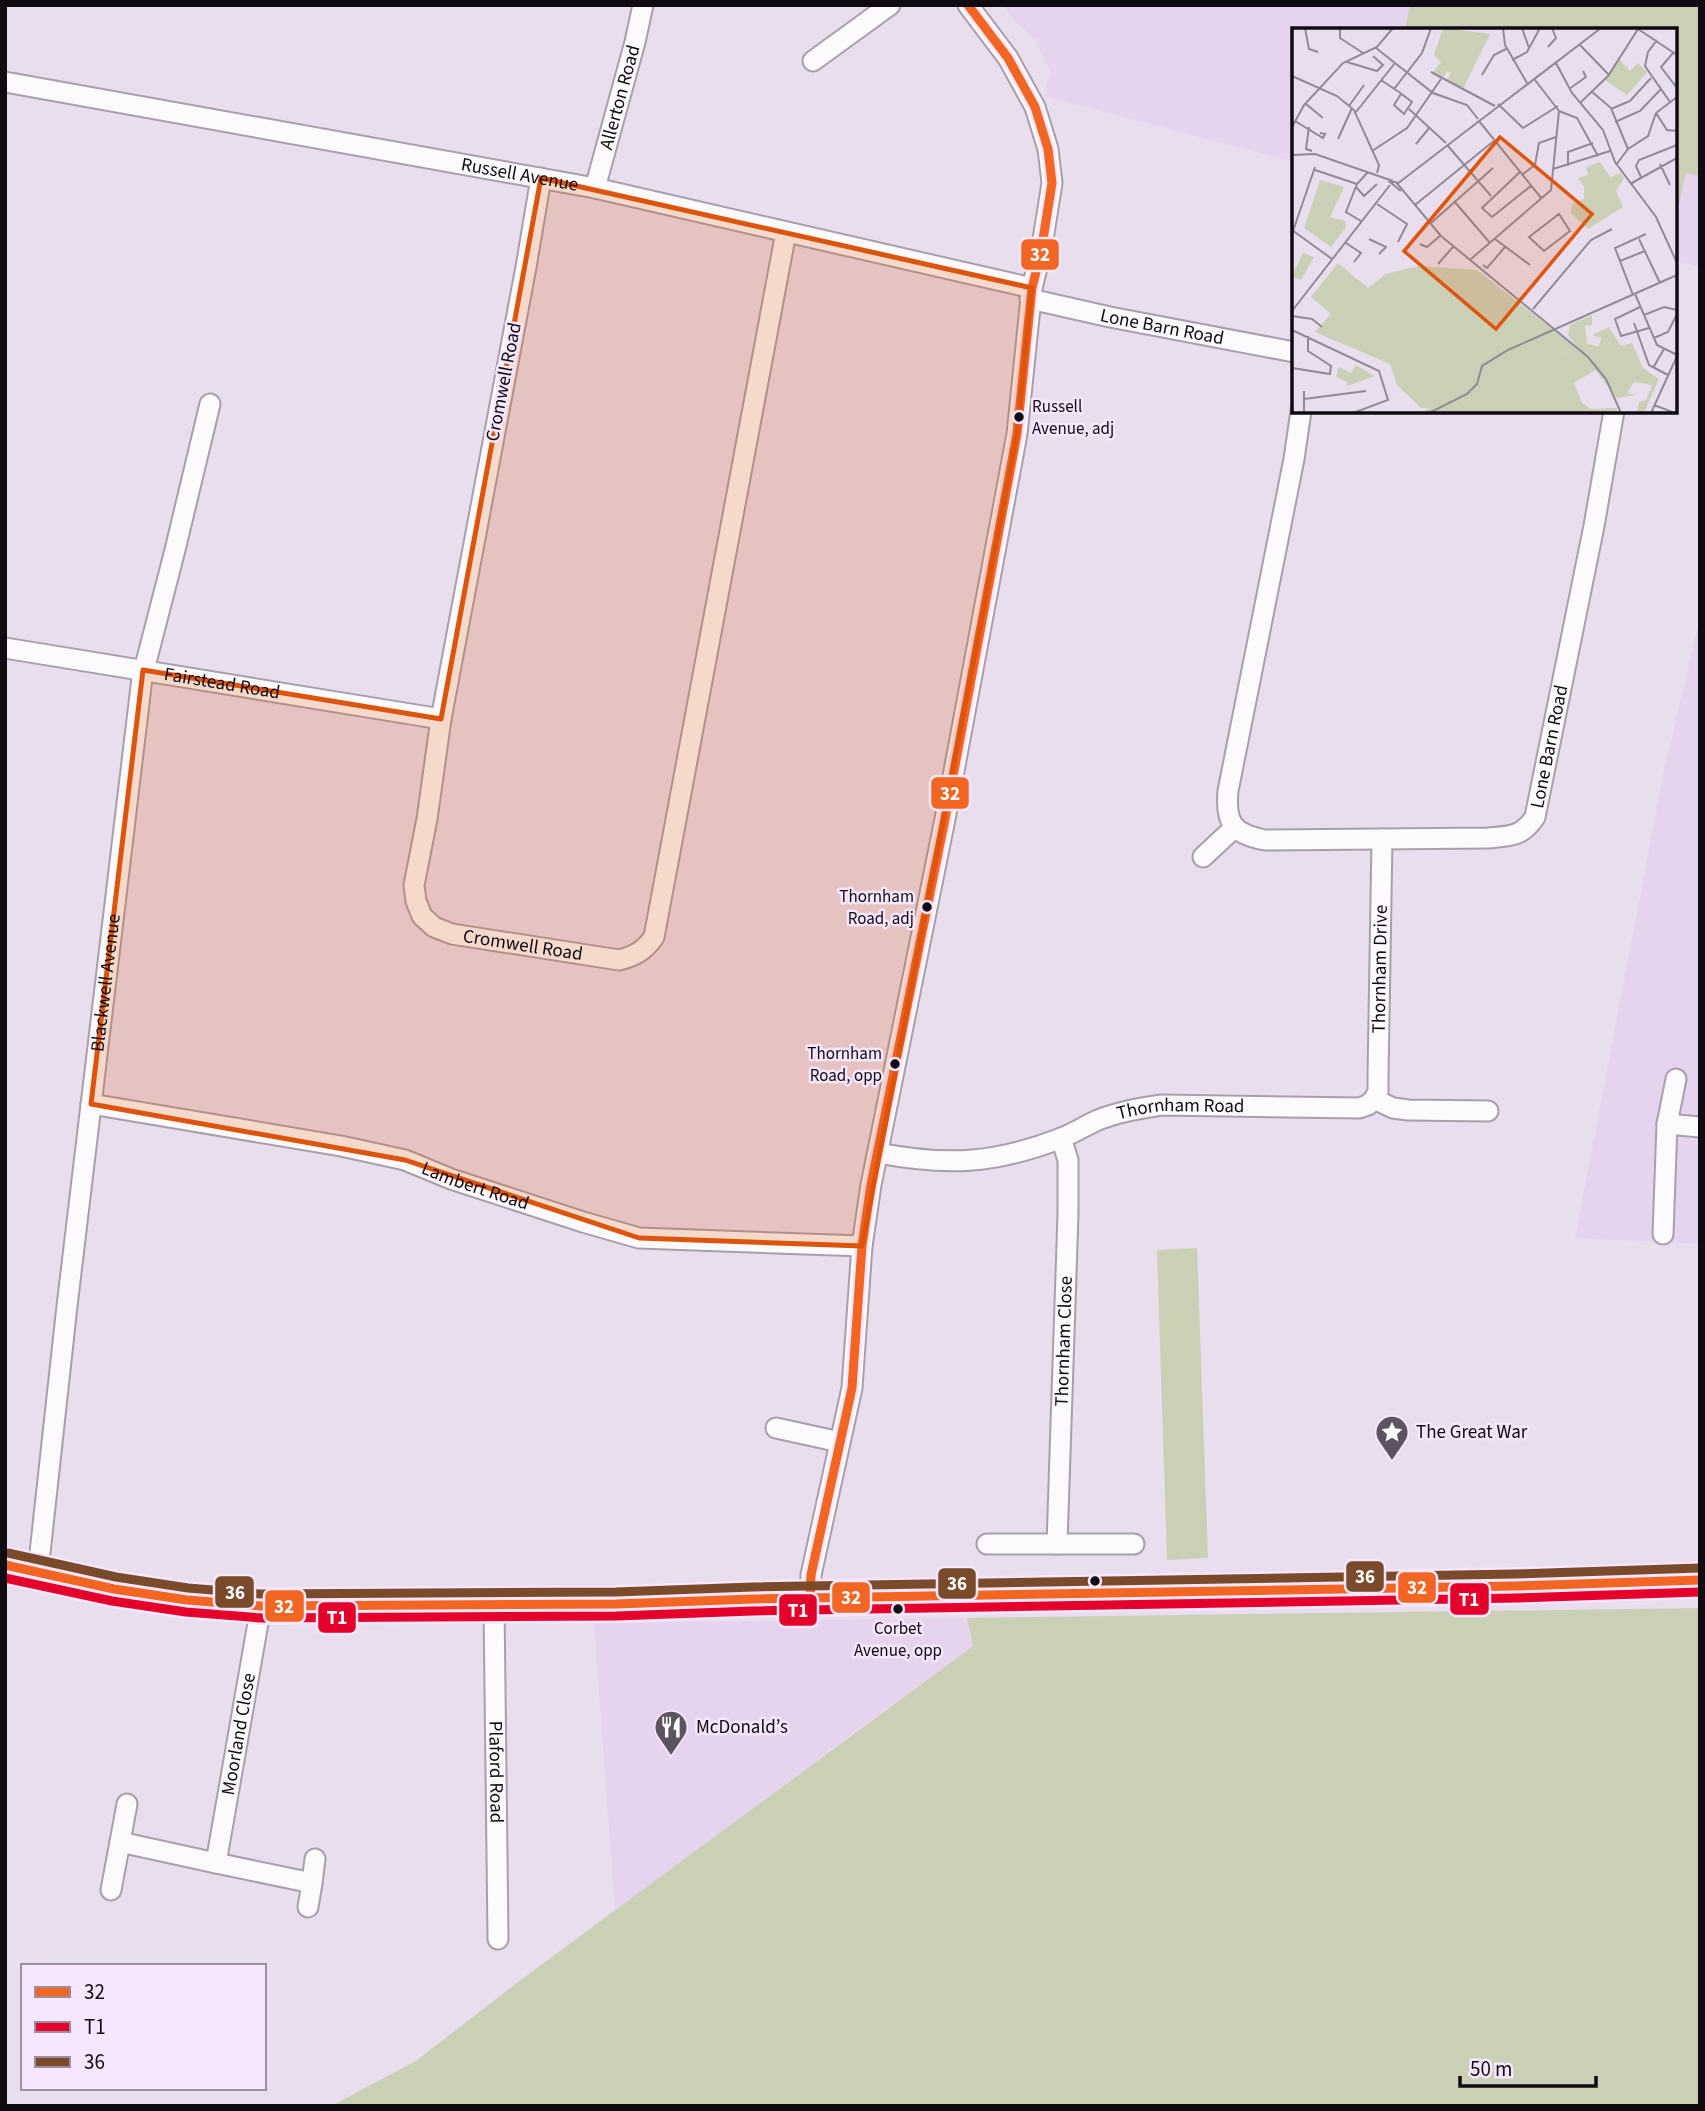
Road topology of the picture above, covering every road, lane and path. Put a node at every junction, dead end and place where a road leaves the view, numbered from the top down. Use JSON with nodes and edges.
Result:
{"nodes":[{"id":1,"x":643,"y":5,"type":"edge"},
{"id":2,"x":890,"y":5,"type":"edge"},
{"id":3,"x":968,"y":5,"type":"edge"},
{"id":4,"x":813,"y":61,"type":"dead end"},
{"id":5,"x":5,"y":82,"type":"edge"},
{"id":6,"x":541,"y":178,"type":"junction"},
{"id":7,"x":595,"y":188,"type":"junction"},
{"id":8,"x":786,"y":232,"type":"junction"},
{"id":9,"x":1031,"y":294,"type":"junction"},
{"id":10,"x":1292,"y":352,"type":"edge"},
{"id":11,"x":210,"y":404,"type":"dead end"},
{"id":12,"x":1301,"y":413,"type":"edge"},
{"id":13,"x":1614,"y":413,"type":"edge"},
{"id":14,"x":5,"y":648,"type":"edge"},
{"id":15,"x":143,"y":670,"type":"junction"},
{"id":16,"x":441,"y":719,"type":"junction"},
{"id":17,"x":1234,"y":828,"type":"junction"},
{"id":18,"x":1382,"y":839,"type":"junction"},
{"id":19,"x":1203,"y":857,"type":"dead end"},
{"id":20,"x":1676,"y":1079,"type":"dead end"},
{"id":21,"x":1374,"y":1099,"type":"junction"},
{"id":22,"x":91,"y":1104,"type":"junction"},
{"id":23,"x":1488,"y":1111,"type":"dead end"},
{"id":24,"x":1667,"y":1124,"type":"junction"},
{"id":25,"x":1700,"y":1127,"type":"edge"},
{"id":26,"x":1061,"y":1138,"type":"junction"},
{"id":27,"x":878,"y":1153,"type":"junction"},
{"id":28,"x":1663,"y":1234,"type":"dead end"},
{"id":29,"x":862,"y":1246,"type":"junction"},
{"id":30,"x":776,"y":1428,"type":"dead end"},
{"id":31,"x":840,"y":1442,"type":"junction"},
{"id":32,"x":986,"y":1544,"type":"dead end"},
{"id":33,"x":1057,"y":1544,"type":"junction"},
{"id":34,"x":1134,"y":1545,"type":"dead end"},
{"id":35,"x":5,"y":1564,"type":"edge"},
{"id":36,"x":38,"y":1571,"type":"junction"},
{"id":37,"x":1700,"y":1580,"type":"edge"},
{"id":38,"x":810,"y":1599,"type":"junction"},
{"id":39,"x":494,"y":1604,"type":"junction"},
{"id":40,"x":261,"y":1606,"type":"junction"},
{"id":41,"x":127,"y":1804,"type":"dead end"},
{"id":42,"x":120,"y":1842,"type":"junction"},
{"id":43,"x":314,"y":1859,"type":"dead end"},
{"id":44,"x":216,"y":1863,"type":"junction"},
{"id":45,"x":312,"y":1883,"type":"junction"},
{"id":46,"x":111,"y":1890,"type":"dead end"},
{"id":47,"x":308,"y":1907,"type":"dead end"},
{"id":48,"x":498,"y":1939,"type":"dead end"}],
"edges":[{"from":1,"to":7,"type":"street","name":"Allerton Road"},
{"from":2,"to":4,"type":"street"},
{"from":3,"to":9,"type":"street"},
{"from":5,"to":6,"type":"street","name":"Russell Avenue"},
{"from":6,"to":7,"type":"street","name":"Russell Avenue"},
{"from":6,"to":16,"type":"street","name":"Cromwell Road"},
{"from":7,"to":8,"type":"street","name":"Russell Avenue"},
{"from":8,"to":9,"type":"street","name":"Russell Avenue"},
{"from":8,"to":16,"type":"street","name":"Cromwell Road"},
{"from":9,"to":10,"type":"street","name":"Lone Barn Road"},
{"from":9,"to":27,"type":"street"},
{"from":11,"to":15,"type":"street","name":"Blackwell Avenue"},
{"from":12,"to":17,"type":"street"},
{"from":13,"to":18,"type":"street","name":"Lone Barn Road"},
{"from":14,"to":15,"type":"street","name":"Fairstead Road"},
{"from":15,"to":16,"type":"street","name":"Fairstead Road"},
{"from":15,"to":22,"type":"street","name":"Blackwell Avenue"},
{"from":17,"to":18,"type":"street","name":"Lone Barn Road"},
{"from":17,"to":19,"type":"street"},
{"from":18,"to":21,"type":"street","name":"Thornham Drive"},
{"from":20,"to":24,"type":"street"},
{"from":21,"to":23,"type":"street"},
{"from":21,"to":26,"type":"street","name":"Thornham Road"},
{"from":22,"to":29,"type":"street","name":"Lambert Road"},
{"from":22,"to":36,"type":"street","name":"Blackwell Avenue"},
{"from":24,"to":25,"type":"street"},
{"from":24,"to":28,"type":"street"},
{"from":26,"to":27,"type":"street","name":"Thornham Road"},
{"from":26,"to":33,"type":"street","name":"Thornham Close"},
{"from":27,"to":29,"type":"street"},
{"from":29,"to":31,"type":"street"},
{"from":30,"to":31,"type":"street"},
{"from":31,"to":38,"type":"street"},
{"from":32,"to":33,"type":"street"},
{"from":33,"to":34,"type":"street"},
{"from":35,"to":36,"type":"highway"},
{"from":36,"to":40,"type":"highway"},
{"from":37,"to":38,"type":"highway"},
{"from":38,"to":39,"type":"highway"},
{"from":39,"to":40,"type":"highway"},
{"from":39,"to":48,"type":"street","name":"Plaford Road"},
{"from":40,"to":44,"type":"street","name":"Moorland Close"},
{"from":41,"to":42,"type":"street"},
{"from":42,"to":44,"type":"street"},
{"from":42,"to":46,"type":"street"},
{"from":43,"to":45,"type":"street"},
{"from":44,"to":45,"type":"street"},
{"from":45,"to":47,"type":"street"}]}
